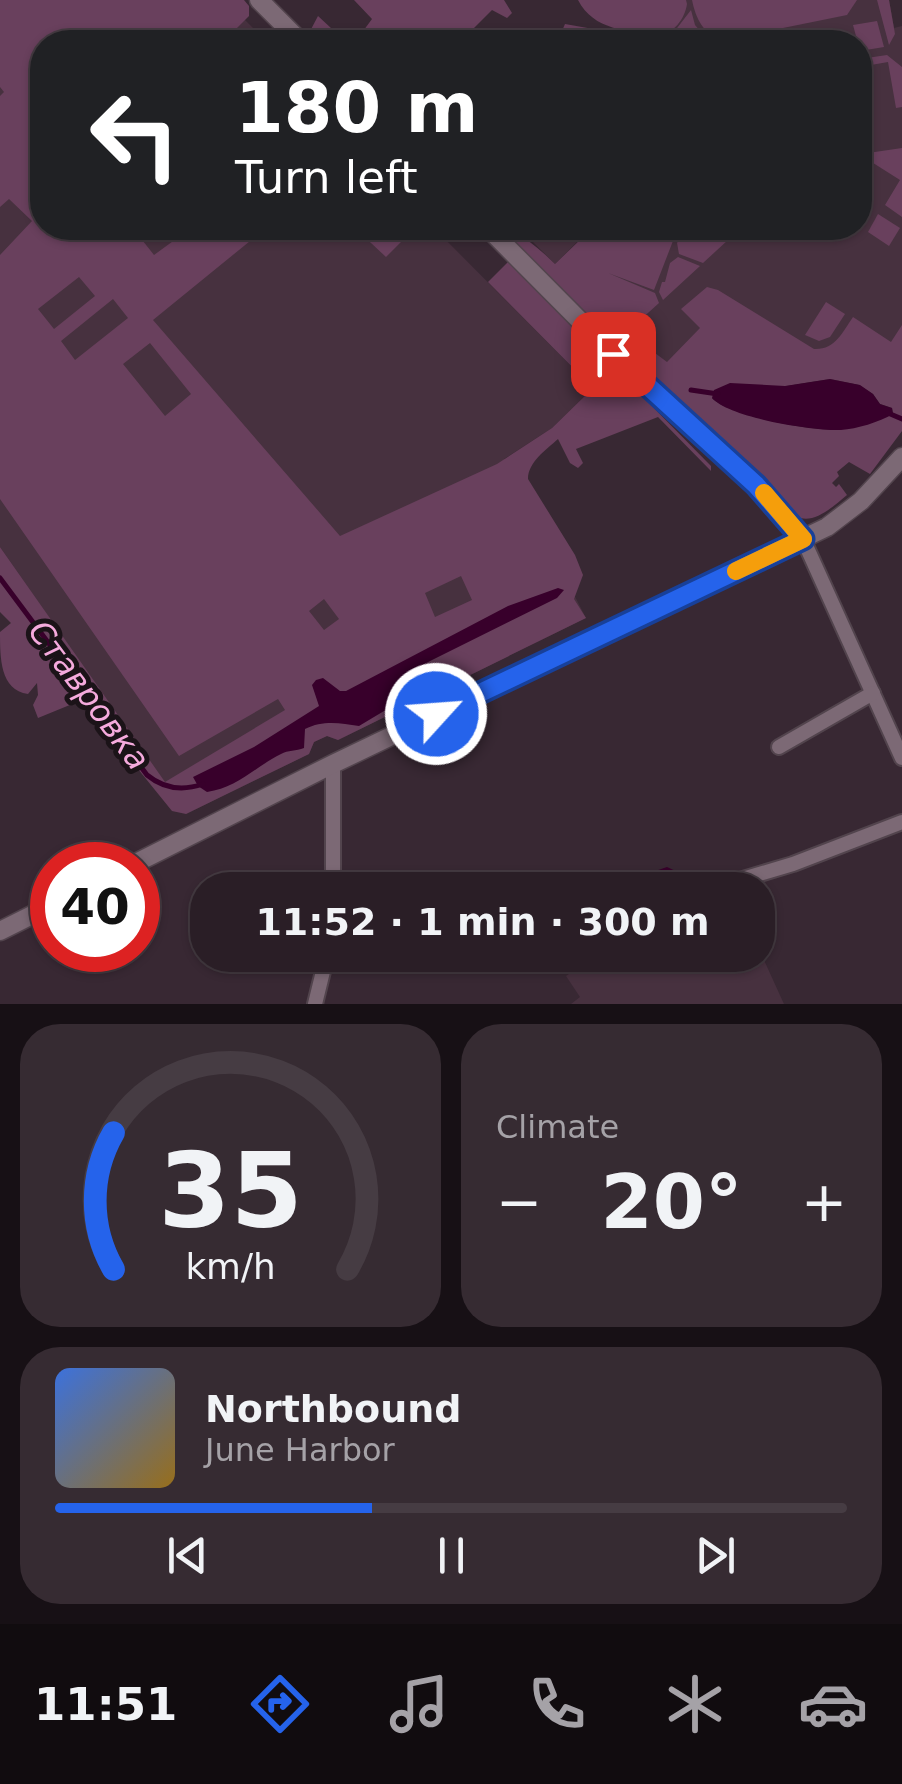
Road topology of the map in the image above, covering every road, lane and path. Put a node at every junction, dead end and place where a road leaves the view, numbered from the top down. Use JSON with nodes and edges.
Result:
{"nodes":[{"id":1,"x":259,"y":0,"type":"edge"},
{"id":2,"x":289,"y":30,"type":"edge"},
{"id":3,"x":500,"y":240,"type":"edge"},
{"id":4,"x":901,"y":461,"type":"edge"},
{"id":5,"x":803,"y":539,"type":"junction"},
{"id":6,"x":873,"y":693,"type":"junction"},
{"id":7,"x":778,"y":747,"type":"dead end"},
{"id":8,"x":902,"y":758,"type":"edge"},
{"id":9,"x":333,"y":764,"type":"junction"},
{"id":10,"x":902,"y":822,"type":"edge"},
{"id":11,"x":160,"y":851,"type":"edge"},
{"id":12,"x":334,"y":872,"type":"edge"},
{"id":13,"x":766,"y":872,"type":"edge"},
{"id":14,"x":30,"y":916,"type":"edge"},
{"id":15,"x":0,"y":931,"type":"edge"},
{"id":16,"x":323,"y":972,"type":"edge"},
{"id":17,"x":316,"y":1004,"type":"edge"}],
"edges":[{"from":1,"to":2,"type":"street"},
{"from":3,"to":5,"type":"street"},
{"from":4,"to":5,"type":"street"},
{"from":5,"to":6,"type":"street"},
{"from":5,"to":9,"type":"street"},
{"from":6,"to":7,"type":"street"},
{"from":6,"to":8,"type":"street"},
{"from":9,"to":11,"type":"street"},
{"from":9,"to":12,"type":"street"},
{"from":10,"to":13,"type":"street"},
{"from":14,"to":15,"type":"street"},
{"from":16,"to":17,"type":"street"}]}
